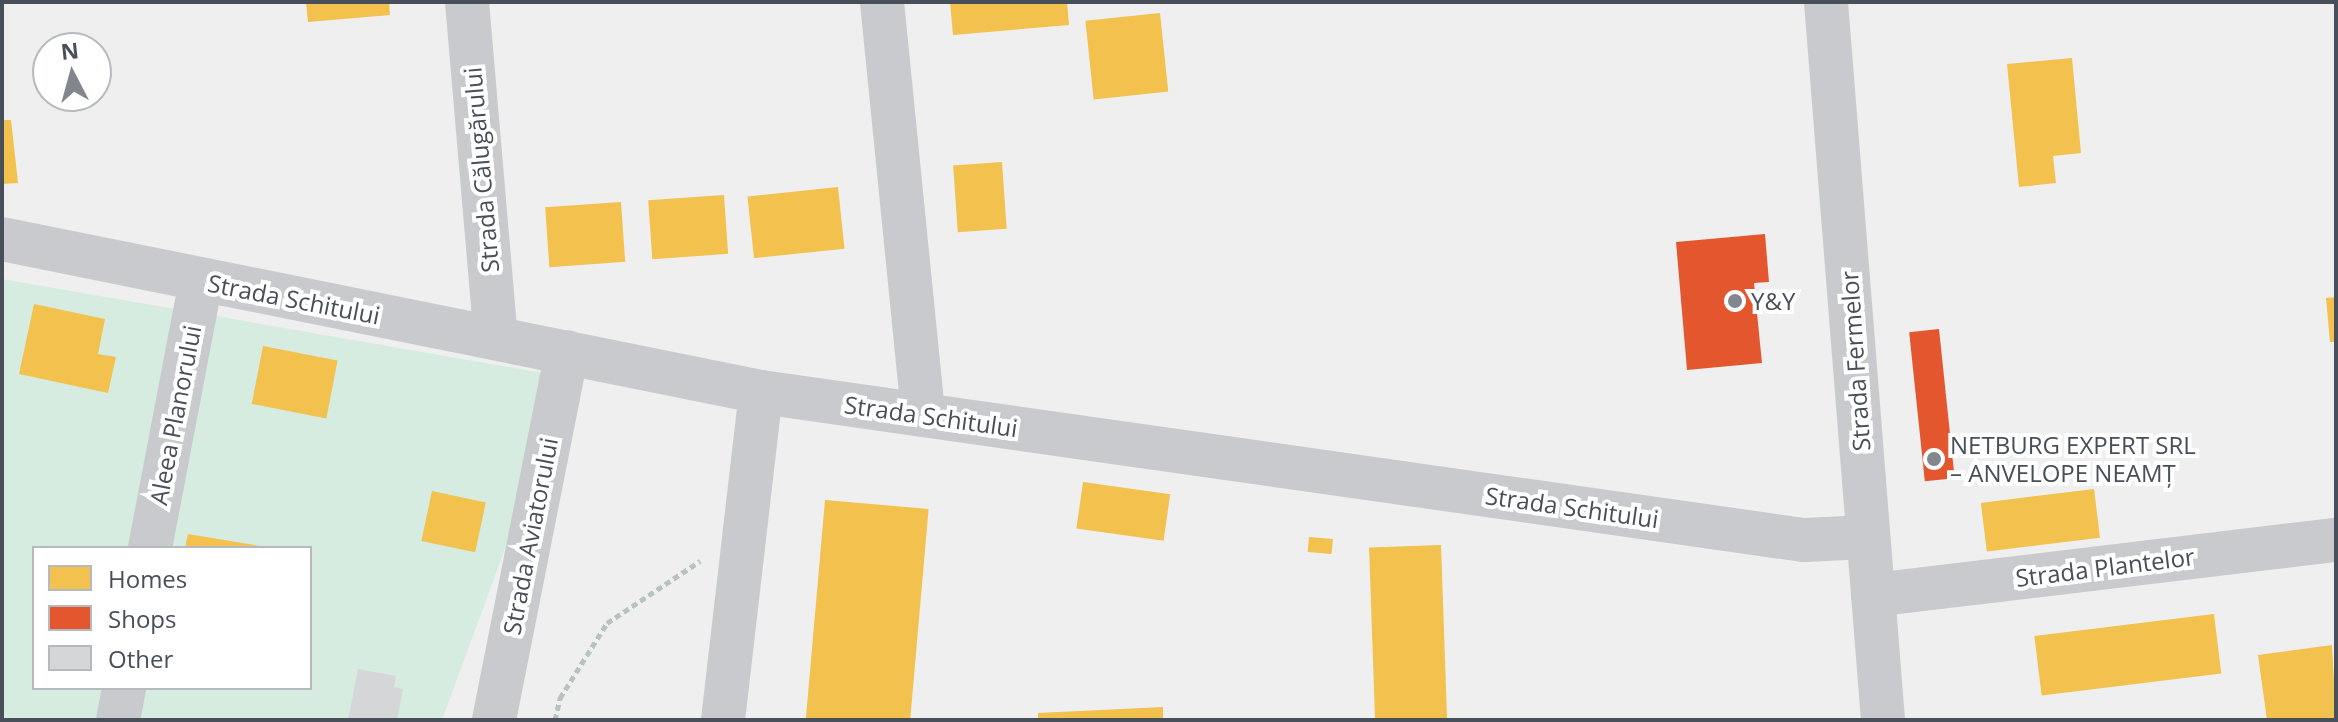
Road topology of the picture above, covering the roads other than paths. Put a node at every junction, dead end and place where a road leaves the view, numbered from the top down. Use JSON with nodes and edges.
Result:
{"nodes":[{"id":1,"x":467,"y":2,"type":"edge"},
{"id":2,"x":882,"y":2,"type":"edge"},
{"id":3,"x":1826,"y":2,"type":"edge"},
{"id":4,"x":2,"y":239,"type":"edge"},
{"id":5,"x":201,"y":281,"type":"junction"},
{"id":6,"x":496,"y":338,"type":"junction"},
{"id":7,"x":567,"y":352,"type":"junction"},
{"id":8,"x":761,"y":392,"type":"junction"},
{"id":9,"x":923,"y":415,"type":"junction"},
{"id":10,"x":1867,"y":537,"type":"junction"},
{"id":11,"x":2336,"y":540,"type":"edge"},
{"id":12,"x":150,"y":546,"type":"edge"},
{"id":13,"x":1873,"y":595,"type":"junction"},
{"id":14,"x":124,"y":690,"type":"edge"},
{"id":15,"x":118,"y":720,"type":"edge"},
{"id":16,"x":494,"y":720,"type":"edge"},
{"id":17,"x":723,"y":720,"type":"edge"},
{"id":18,"x":1883,"y":720,"type":"edge"}],
"edges":[{"from":1,"to":6,"type":"street","name":"Strada Călugărului"},
{"from":2,"to":9,"type":"street"},
{"from":3,"to":10,"type":"street","name":"Strada Fermelor"},
{"from":4,"to":5,"type":"street","name":"Strada Schitului"},
{"from":5,"to":6,"type":"street","name":"Strada Schitului"},
{"from":5,"to":12,"type":"street","name":"Aleea Planorului"},
{"from":6,"to":7,"type":"street","name":"Strada Schitului"},
{"from":7,"to":8,"type":"street","name":"Strada Schitului"},
{"from":7,"to":16,"type":"street","name":"Strada Aviatorului"},
{"from":8,"to":9,"type":"street","name":"Strada Schitului"},
{"from":8,"to":17,"type":"street"},
{"from":9,"to":10,"type":"street","name":"Strada Schitului"},
{"from":10,"to":13,"type":"street","name":"Strada Fermelor"},
{"from":11,"to":13,"type":"street","name":"Strada Plantelor"},
{"from":13,"to":18,"type":"street","name":"Strada Fermelor"},
{"from":14,"to":15,"type":"street"}]}
